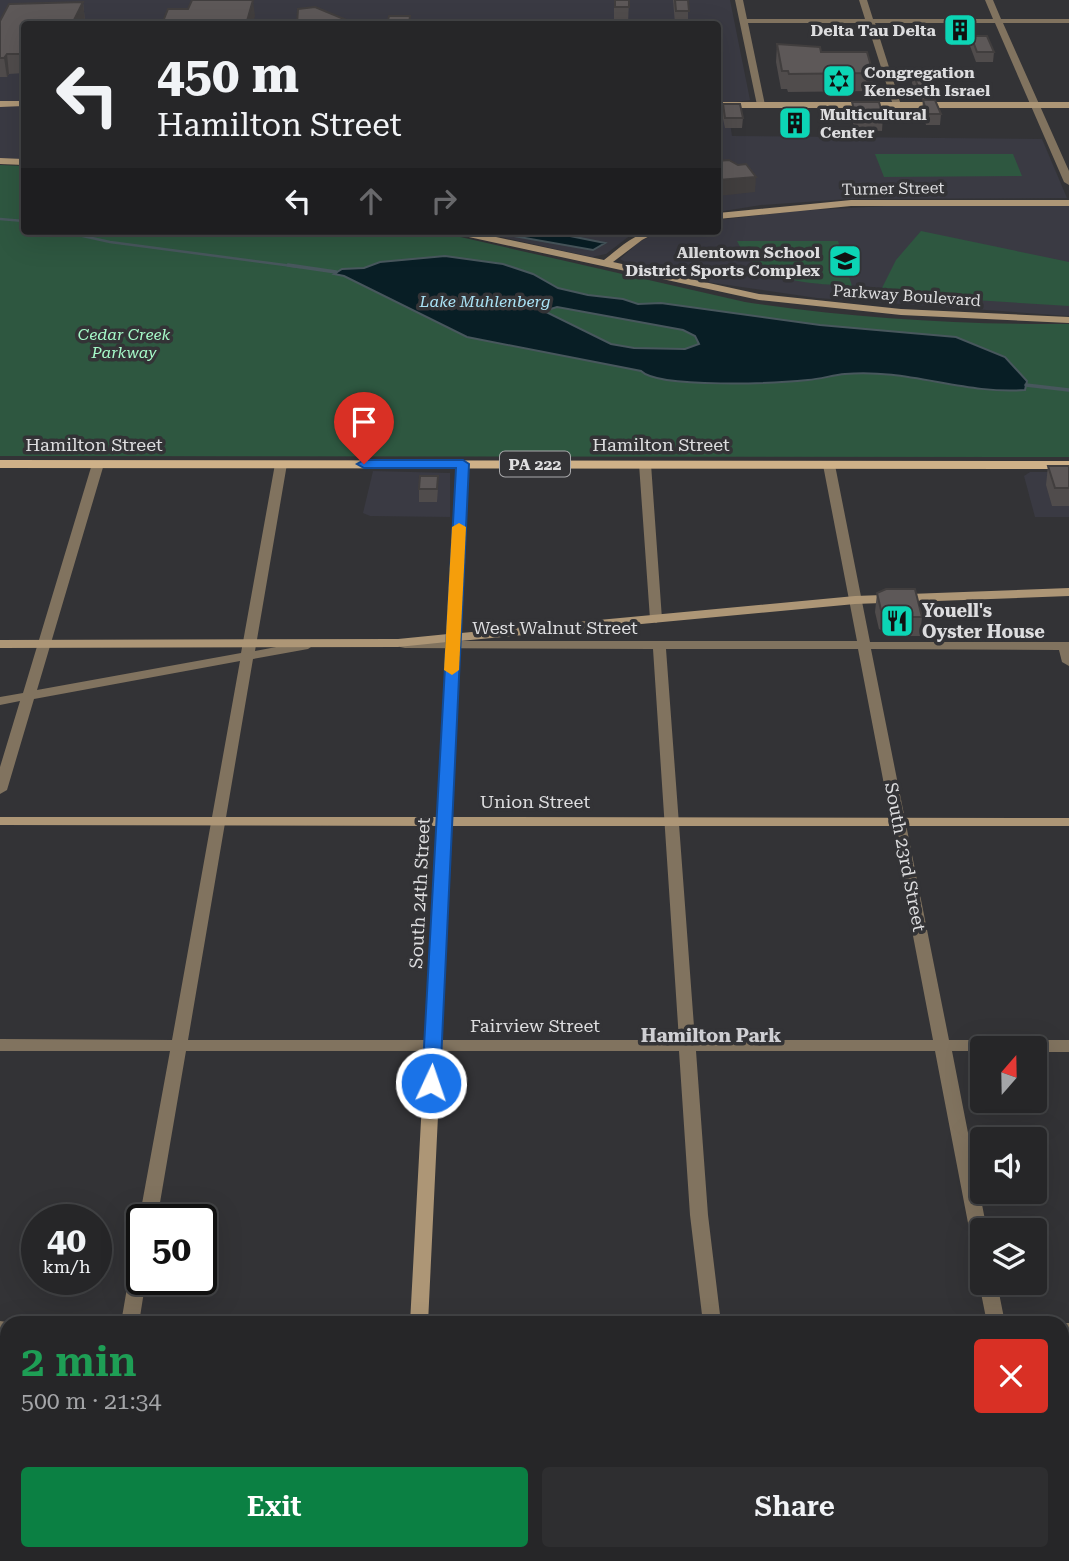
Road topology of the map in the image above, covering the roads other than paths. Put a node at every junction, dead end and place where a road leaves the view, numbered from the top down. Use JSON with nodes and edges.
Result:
{"nodes":[{"id":1,"x":739,"y":0,"type":"edge"},
{"id":2,"x":863,"y":0,"type":"edge"},
{"id":3,"x":989,"y":0,"type":"edge"},
{"id":4,"x":743,"y":21,"type":"junction"},
{"id":5,"x":869,"y":21,"type":"junction"},
{"id":6,"x":998,"y":21,"type":"junction"},
{"id":7,"x":1069,"y":21,"type":"edge"},
{"id":8,"x":0,"y":104,"type":"edge"},
{"id":9,"x":21,"y":104,"type":"edge"},
{"id":10,"x":721,"y":105,"type":"edge"},
{"id":11,"x":761,"y":105,"type":"junction"},
{"id":12,"x":897,"y":105,"type":"junction"},
{"id":13,"x":1035,"y":105,"type":"junction"},
{"id":14,"x":1069,"y":105,"type":"edge"},
{"id":15,"x":0,"y":161,"type":"edge"},
{"id":16,"x":21,"y":162,"type":"edge"},
{"id":17,"x":1069,"y":182,"type":"edge"},
{"id":18,"x":1069,"y":203,"type":"edge"},
{"id":19,"x":721,"y":216,"type":"edge"},
{"id":20,"x":473,"y":235,"type":"edge"},
{"id":21,"x":645,"y":235,"type":"edge"},
{"id":22,"x":605,"y":264,"type":"junction"},
{"id":23,"x":1069,"y":320,"type":"edge"},
{"id":24,"x":0,"y":464,"type":"edge"},
{"id":25,"x":98,"y":464,"type":"junction"},
{"id":26,"x":281,"y":464,"type":"junction"},
{"id":27,"x":463,"y":464,"type":"junction"},
{"id":28,"x":645,"y":464,"type":"junction"},
{"id":29,"x":829,"y":465,"type":"junction"},
{"id":30,"x":1069,"y":465,"type":"edge"},
{"id":31,"x":1069,"y":592,"type":"edge"},
{"id":32,"x":855,"y":600,"type":"junction"},
{"id":33,"x":656,"y":619,"type":"junction"},
{"id":34,"x":453,"y":641,"type":"junction"},
{"id":35,"x":0,"y":644,"type":"edge"},
{"id":36,"x":44,"y":645,"type":"junction"},
{"id":37,"x":659,"y":646,"type":"junction"},
{"id":38,"x":864,"y":646,"type":"junction"},
{"id":39,"x":1066,"y":646,"type":"edge"},
{"id":40,"x":248,"y":650,"type":"junction"},
{"id":41,"x":1069,"y":662,"type":"edge"},
{"id":42,"x":28,"y":695,"type":"junction"},
{"id":43,"x":0,"y":701,"type":"edge"},
{"id":44,"x":0,"y":790,"type":"edge"},
{"id":45,"x":0,"y":821,"type":"edge"},
{"id":46,"x":218,"y":821,"type":"junction"},
{"id":47,"x":445,"y":821,"type":"junction"},
{"id":48,"x":671,"y":821,"type":"junction"},
{"id":49,"x":898,"y":821,"type":"junction"},
{"id":50,"x":1069,"y":821,"type":"edge"},
{"id":51,"x":0,"y":1045,"type":"edge"},
{"id":52,"x":178,"y":1045,"type":"junction"},
{"id":53,"x":433,"y":1045,"type":"junction"},
{"id":54,"x":687,"y":1045,"type":"junction"},
{"id":55,"x":942,"y":1045,"type":"junction"},
{"id":56,"x":1069,"y":1046,"type":"edge"},
{"id":57,"x":151,"y":1204,"type":"edge"},
{"id":58,"x":976,"y":1218,"type":"edge"},
{"id":59,"x":135,"y":1295,"type":"edge"},
{"id":60,"x":990,"y":1295,"type":"edge"},
{"id":61,"x":131,"y":1316,"type":"edge"},
{"id":62,"x":419,"y":1316,"type":"edge"},
{"id":63,"x":711,"y":1316,"type":"edge"},
{"id":64,"x":995,"y":1316,"type":"edge"}],
"edges":[{"from":1,"to":4,"type":"street"},
{"from":2,"to":5,"type":"street"},
{"from":3,"to":6,"type":"street"},
{"from":4,"to":5,"type":"street"},
{"from":4,"to":11,"type":"street"},
{"from":5,"to":6,"type":"street"},
{"from":5,"to":12,"type":"street"},
{"from":6,"to":7,"type":"street"},
{"from":6,"to":13,"type":"street"},
{"from":8,"to":9,"type":"street"},
{"from":10,"to":11,"type":"street"},
{"from":11,"to":12,"type":"street"},
{"from":12,"to":13,"type":"street"},
{"from":13,"to":14,"type":"street"},
{"from":13,"to":17,"type":"street"},
{"from":15,"to":16,"type":"street"},
{"from":18,"to":19,"type":"street","name":"Turner Street"},
{"from":20,"to":22,"type":"street","name":"Parkway Boulevard"},
{"from":21,"to":22,"type":"street"},
{"from":22,"to":23,"type":"street","name":"Parkway Boulevard"},
{"from":24,"to":25,"type":"main road","name":"Hamilton Street","number":"PA 222"},
{"from":25,"to":26,"type":"main road","name":"Hamilton Street","number":"PA 222"},
{"from":25,"to":36,"type":"street"},
{"from":26,"to":27,"type":"main road","name":"Hamilton Street","number":"PA 222"},
{"from":26,"to":40,"type":"street"},
{"from":27,"to":28,"type":"main road","name":"Hamilton Street","number":"PA 222"},
{"from":27,"to":34,"type":"street","name":"South 24th Street"},
{"from":28,"to":29,"type":"main road","name":"Hamilton Street","number":"PA 222"},
{"from":28,"to":33,"type":"street"},
{"from":29,"to":30,"type":"main road","name":"Hamilton Street","number":"PA 222"},
{"from":29,"to":32,"type":"street","name":"South 23rd Street"},
{"from":31,"to":32,"type":"street"},
{"from":32,"to":33,"type":"street"},
{"from":32,"to":38,"type":"street","name":"South 23rd Street"},
{"from":33,"to":34,"type":"street"},
{"from":34,"to":37,"type":"street","name":"West Walnut Street"},
{"from":34,"to":40,"type":"street","name":"West Walnut Street"},
{"from":34,"to":47,"type":"street","name":"South 24th Street"},
{"from":35,"to":36,"type":"street"},
{"from":36,"to":40,"type":"street"},
{"from":36,"to":42,"type":"street"},
{"from":37,"to":38,"type":"street","name":"West Walnut Street"},
{"from":37,"to":48,"type":"street"},
{"from":38,"to":39,"type":"street","name":"West Walnut Street"},
{"from":38,"to":49,"type":"street","name":"South 23rd Street"},
{"from":39,"to":41,"type":"street"},
{"from":40,"to":42,"type":"street"},
{"from":40,"to":46,"type":"street"},
{"from":42,"to":43,"type":"street"},
{"from":42,"to":44,"type":"street"},
{"from":45,"to":46,"type":"street","name":"Union Street"},
{"from":46,"to":47,"type":"street","name":"Union Street"},
{"from":46,"to":52,"type":"street"},
{"from":47,"to":48,"type":"street","name":"Union Street"},
{"from":47,"to":53,"type":"street","name":"South 24th Street"},
{"from":48,"to":49,"type":"street","name":"Union Street"},
{"from":48,"to":54,"type":"street"},
{"from":49,"to":50,"type":"street","name":"Union Street"},
{"from":49,"to":55,"type":"street","name":"South 23rd Street"},
{"from":51,"to":52,"type":"street","name":"Fairview Street"},
{"from":52,"to":53,"type":"street","name":"Fairview Street"},
{"from":52,"to":57,"type":"street"},
{"from":53,"to":54,"type":"street","name":"Fairview Street"},
{"from":53,"to":62,"type":"street","name":"South 24th Street"},
{"from":54,"to":55,"type":"street","name":"Fairview Street"},
{"from":54,"to":63,"type":"street"},
{"from":55,"to":56,"type":"street","name":"Fairview Street"},
{"from":55,"to":58,"type":"street","name":"South 23rd Street"},
{"from":59,"to":61,"type":"street"},
{"from":60,"to":64,"type":"street"}]}
